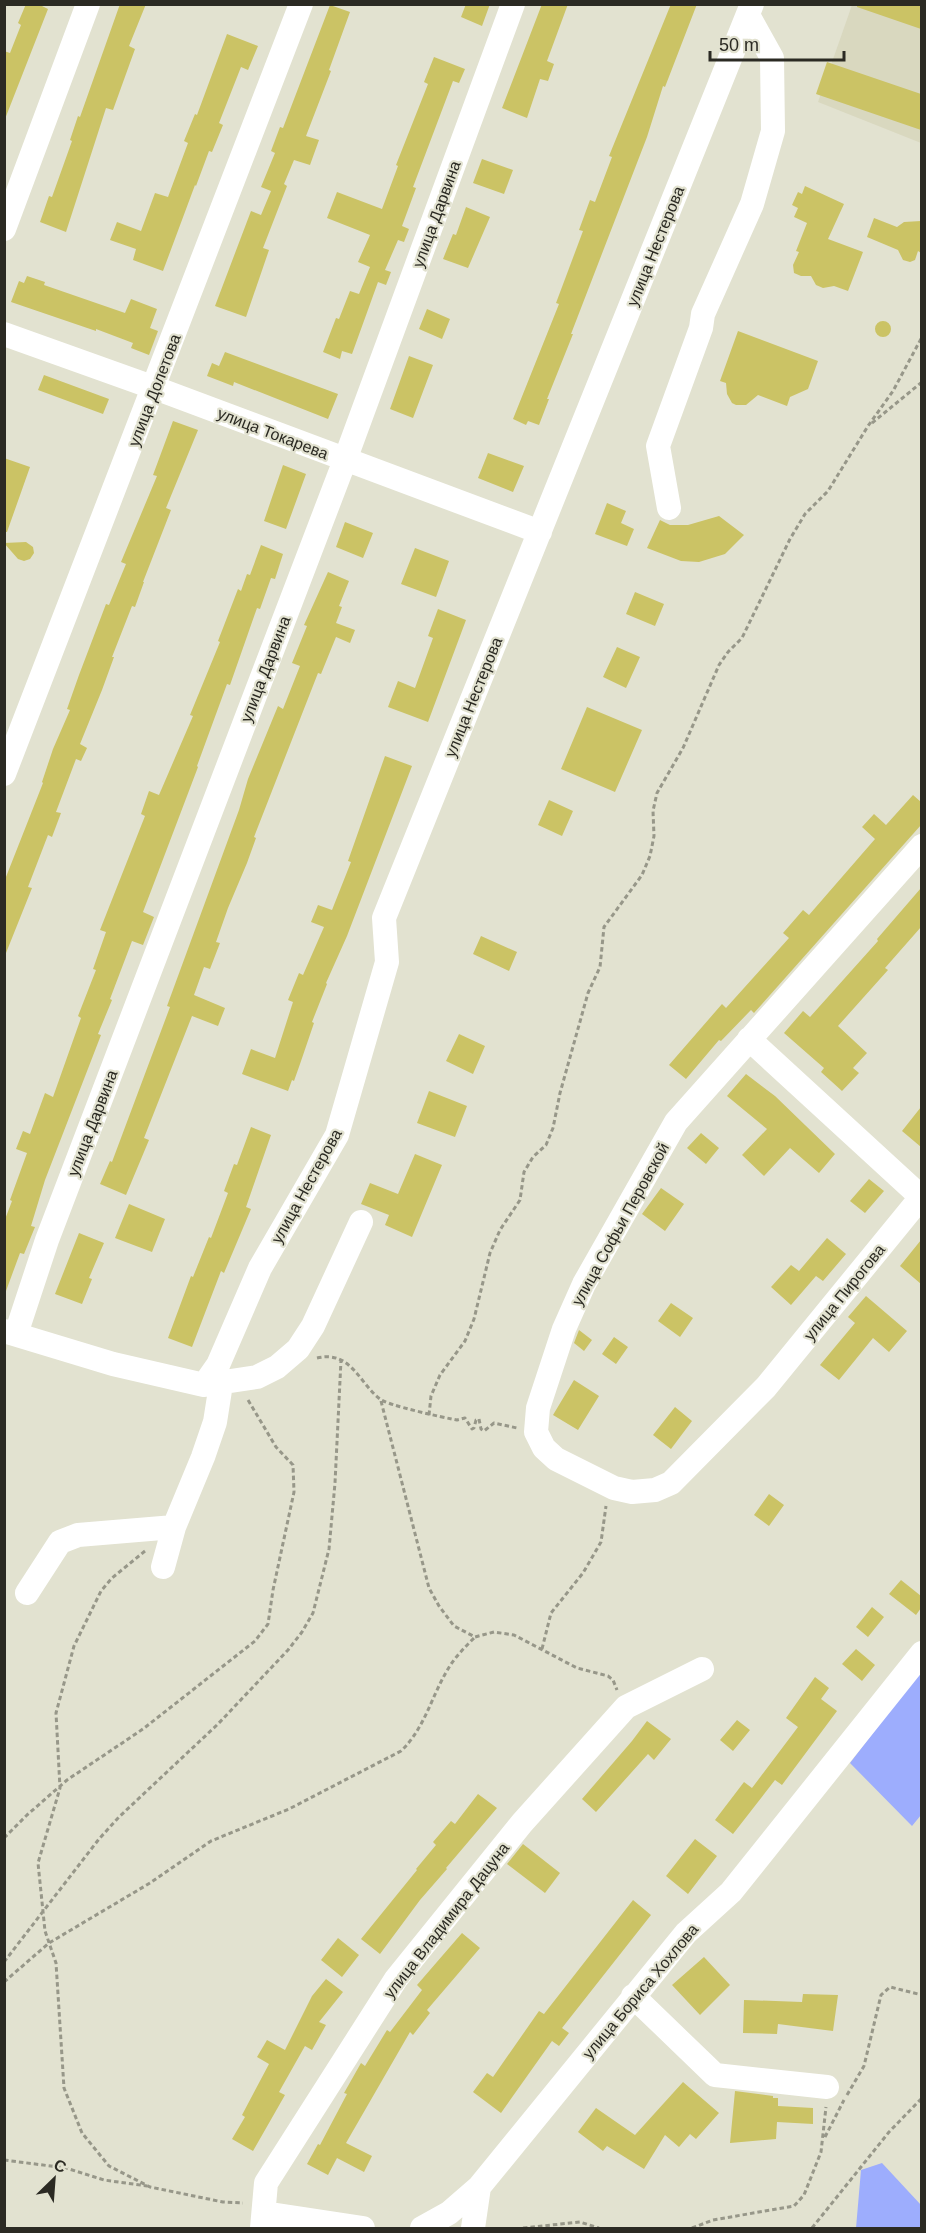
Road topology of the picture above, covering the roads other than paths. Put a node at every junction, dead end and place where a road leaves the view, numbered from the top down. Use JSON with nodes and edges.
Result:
{"nodes":[{"id":1,"x":88,"y":4,"type":"edge"},
{"id":2,"x":301,"y":4,"type":"edge"},
{"id":3,"x":513,"y":4,"type":"edge"},
{"id":4,"x":750,"y":10,"type":"edge"},
{"id":5,"x":4,"y":229,"type":"edge"},
{"id":6,"x":4,"y":334,"type":"edge"},
{"id":7,"x":155,"y":388,"type":"junction"},
{"id":8,"x":345,"y":460,"type":"junction"},
{"id":9,"x":669,"y":508,"type":"dead end"},
{"id":10,"x":540,"y":532,"type":"junction"},
{"id":11,"x":4,"y":774,"type":"edge"},
{"id":12,"x":921,"y":846,"type":"edge"},
{"id":13,"x":749,"y":1038,"type":"junction"},
{"id":14,"x":921,"y":1196,"type":"edge"},
{"id":15,"x":361,"y":1222,"type":"dead end"},
{"id":16,"x":10,"y":1333,"type":"edge"},
{"id":17,"x":220,"y":1384,"type":"junction"},
{"id":18,"x":614,"y":1488,"type":"joint"},
{"id":19,"x":174,"y":1527,"type":"junction"},
{"id":20,"x":163,"y":1567,"type":"dead end"},
{"id":21,"x":27,"y":1593,"type":"dead end"},
{"id":22,"x":921,"y":1653,"type":"edge"},
{"id":23,"x":702,"y":1669,"type":"dead end"},
{"id":24,"x":633,"y":1996,"type":"junction"},
{"id":25,"x":827,"y":2087,"type":"road end"},
{"id":26,"x":479,"y":2187,"type":"junction"},
{"id":27,"x":263,"y":2221,"type":"edge"},
{"id":28,"x":363,"y":2229,"type":"edge"},
{"id":29,"x":422,"y":2229,"type":"edge"},
{"id":30,"x":472,"y":2229,"type":"edge"}],
"edges":[{"from":1,"to":5,"type":"street"},
{"from":2,"to":7,"type":"street","name":"улица Долетова"},
{"from":3,"to":8,"type":"street","name":"улица Дарвина"},
{"from":4,"to":9,"type":"street"},
{"from":4,"to":10,"type":"street","name":"улица Нестерова"},
{"from":6,"to":7,"type":"street","name":"улица Токарева"},
{"from":7,"to":8,"type":"street","name":"улица Токарева"},
{"from":7,"to":11,"type":"street","name":"улица Долетова"},
{"from":8,"to":10,"type":"street","name":"улица Токарева"},
{"from":8,"to":16,"type":"street","name":"улица Дарвина"},
{"from":10,"to":17,"type":"street","name":"улица Нестерова"},
{"from":12,"to":13,"type":"street","name":"улица Софьи Перовской"},
{"from":13,"to":14,"type":"street"},
{"from":13,"to":18,"type":"street","name":"улица Софьи Перовской"},
{"from":14,"to":18,"type":"street","name":"улица Пирогова"},
{"from":15,"to":17,"type":"street"},
{"from":16,"to":17,"type":"street"},
{"from":17,"to":19,"type":"street"},
{"from":19,"to":20,"type":"street"},
{"from":19,"to":21,"type":"street"},
{"from":22,"to":24,"type":"street","name":"улица Бориса Хохлова"},
{"from":23,"to":27,"type":"street","name":"улица Владимира Дацуна"},
{"from":24,"to":25,"type":"street"},
{"from":24,"to":26,"type":"street","name":"улица Бориса Хохлова"},
{"from":26,"to":29,"type":"street"},
{"from":26,"to":30,"type":"street","name":"улица Бориса Хохлова"},
{"from":27,"to":28,"type":"street"}]}
